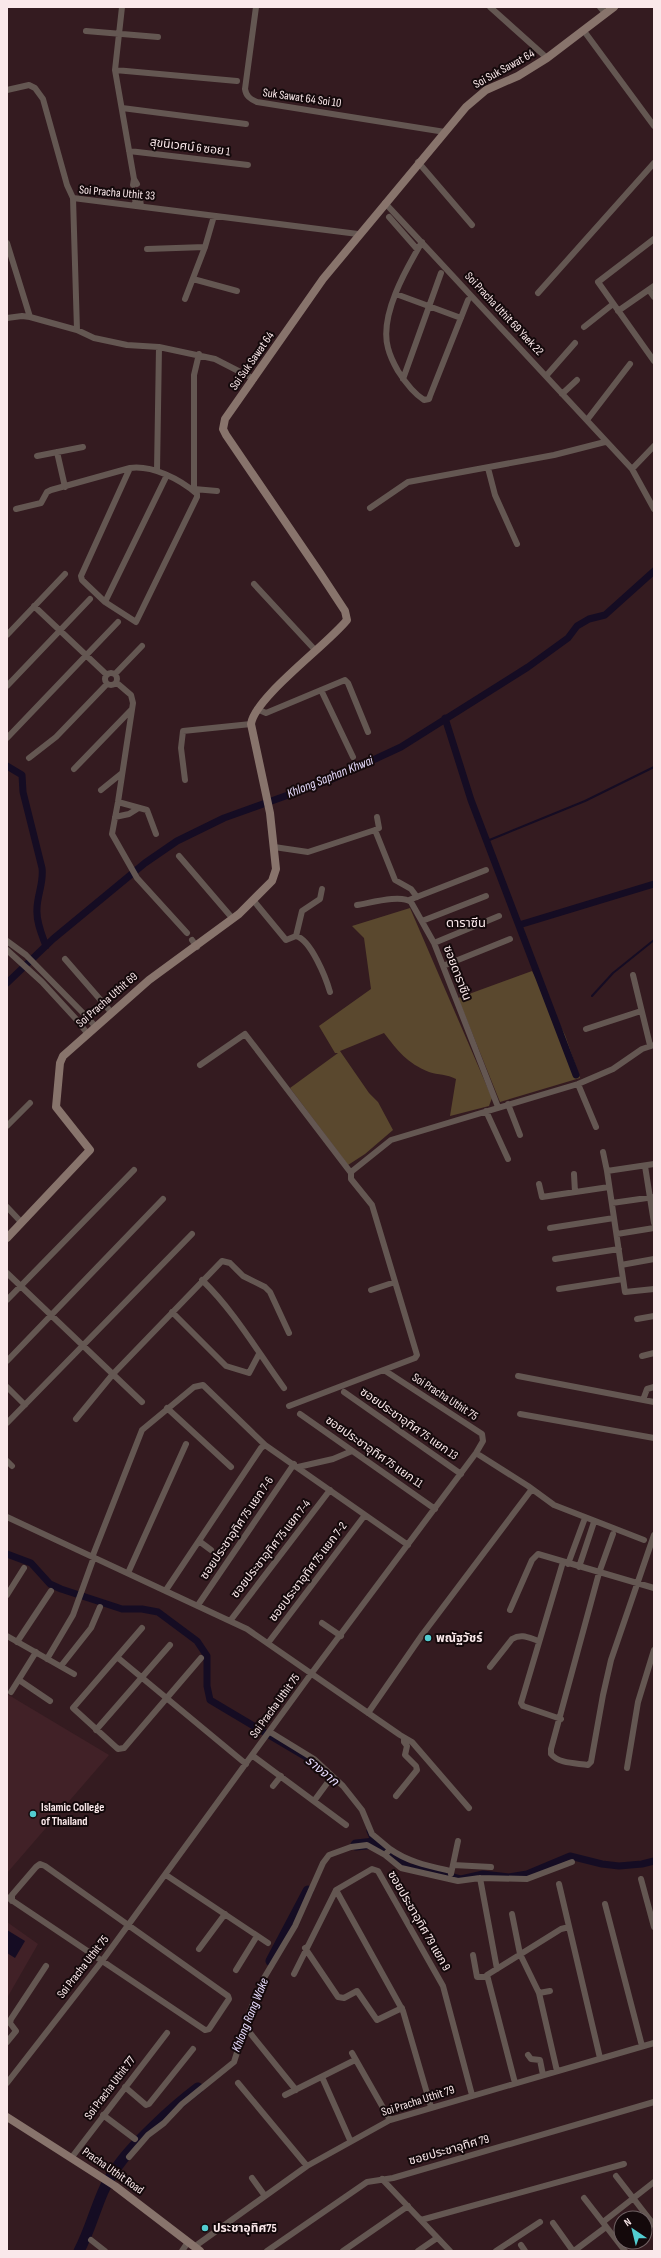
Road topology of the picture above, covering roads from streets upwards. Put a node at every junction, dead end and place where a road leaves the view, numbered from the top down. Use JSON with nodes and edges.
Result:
{"nodes":[{"id":1,"x":122,"y":7,"type":"edge"},
{"id":2,"x":256,"y":7,"type":"edge"},
{"id":3,"x":490,"y":7,"type":"edge"},
{"id":4,"x":600,"y":7,"type":"edge"},
{"id":5,"x":614,"y":7,"type":"edge"},
{"id":6,"x":606,"y":14,"type":"junction"},
{"id":7,"x":86,"y":31,"type":"dead end"},
{"id":8,"x":584,"y":31,"type":"junction"},
{"id":9,"x":119,"y":34,"type":"junction"},
{"id":10,"x":158,"y":37,"type":"dead end"},
{"id":11,"x":548,"y":58,"type":"junction"},
{"id":12,"x":115,"y":70,"type":"junction"},
{"id":13,"x":237,"y":81,"type":"dead end"},
{"id":14,"x":7,"y":90,"type":"edge"},
{"id":15,"x":122,"y":108,"type":"junction"},
{"id":16,"x":246,"y":124,"type":"dead end"},
{"id":17,"x":654,"y":126,"type":"edge"},
{"id":18,"x":445,"y":132,"type":"junction"},
{"id":19,"x":129,"y":152,"type":"junction"},
{"id":20,"x":418,"y":162,"type":"junction"},
{"id":21,"x":654,"y":163,"type":"edge"},
{"id":22,"x":248,"y":165,"type":"dead end"},
{"id":23,"x":134,"y":182,"type":"dead end"},
{"id":24,"x":136,"y":192,"type":"dead end"},
{"id":25,"x":73,"y":198,"type":"junction"},
{"id":26,"x":385,"y":202,"type":"junction"},
{"id":27,"x":139,"y":205,"type":"junction"},
{"id":28,"x":214,"y":216,"type":"junction"},
{"id":29,"x":389,"y":217,"type":"dead end"},
{"id":30,"x":472,"y":224,"type":"dead end"},
{"id":31,"x":358,"y":234,"type":"junction"},
{"id":32,"x":654,"y":239,"type":"edge"},
{"id":33,"x":422,"y":242,"type":"junction"},
{"id":34,"x":7,"y":244,"type":"edge"},
{"id":35,"x":205,"y":247,"type":"junction"},
{"id":36,"x":147,"y":249,"type":"dead end"},
{"id":37,"x":417,"y":249,"type":"junction"},
{"id":38,"x":441,"y":273,"type":"dead end"},
{"id":39,"x":193,"y":279,"type":"junction"},
{"id":40,"x":651,"y":288,"type":"edge"},
{"id":41,"x":237,"y":291,"type":"dead end"},
{"id":42,"x":538,"y":293,"type":"dead end"},
{"id":43,"x":396,"y":294,"type":"junction"},
{"id":44,"x":654,"y":297,"type":"edge"},
{"id":45,"x":185,"y":299,"type":"dead end"},
{"id":46,"x":468,"y":300,"type":"dead end"},
{"id":47,"x":614,"y":304,"type":"junction"},
{"id":48,"x":430,"y":306,"type":"junction"},
{"id":49,"x":618,"y":311,"type":"junction"},
{"id":50,"x":30,"y":317,"type":"junction"},
{"id":51,"x":7,"y":318,"type":"edge"},
{"id":52,"x":461,"y":318,"type":"junction"},
{"id":53,"x":584,"y":327,"type":"dead end"},
{"id":54,"x":77,"y":330,"type":"junction"},
{"id":55,"x":575,"y":343,"type":"dead end"},
{"id":56,"x":159,"y":347,"type":"junction"},
{"id":57,"x":199,"y":354,"type":"junction"},
{"id":58,"x":654,"y":361,"type":"edge"},
{"id":59,"x":630,"y":364,"type":"dead end"},
{"id":60,"x":546,"y":376,"type":"junction"},
{"id":61,"x":254,"y":379,"type":"junction"},
{"id":62,"x":403,"y":379,"type":"junction"},
{"id":63,"x":577,"y":380,"type":"dead end"},
{"id":64,"x":562,"y":394,"type":"junction"},
{"id":65,"x":586,"y":420,"type":"junction"},
{"id":66,"x":606,"y":442,"type":"junction"},
{"id":67,"x":654,"y":446,"type":"edge"},
{"id":68,"x":83,"y":447,"type":"dead end"},
{"id":69,"x":58,"y":452,"type":"junction"},
{"id":70,"x":37,"y":456,"type":"dead end"},
{"id":71,"x":130,"y":468,"type":"junction"},
{"id":72,"x":488,"y":468,"type":"junction"},
{"id":73,"x":632,"y":469,"type":"junction"},
{"id":74,"x":157,"y":471,"type":"junction"},
{"id":75,"x":167,"y":475,"type":"junction"},
{"id":76,"x":65,"y":487,"type":"junction"},
{"id":77,"x":194,"y":490,"type":"junction"},
{"id":78,"x":217,"y":491,"type":"dead end"},
{"id":79,"x":370,"y":508,"type":"dead end"},
{"id":80,"x":654,"y":508,"type":"edge"},
{"id":81,"x":16,"y":509,"type":"dead end"},
{"id":82,"x":517,"y":544,"type":"dead end"},
{"id":83,"x":65,"y":574,"type":"dead end"},
{"id":84,"x":254,"y":584,"type":"dead end"},
{"id":85,"x":90,"y":599,"type":"dead end"},
{"id":86,"x":105,"y":602,"type":"junction"},
{"id":87,"x":34,"y":606,"type":"junction"},
{"id":88,"x":118,"y":622,"type":"dead end"},
{"id":89,"x":60,"y":631,"type":"junction"},
{"id":90,"x":7,"y":634,"type":"edge"},
{"id":91,"x":142,"y":646,"type":"dead end"},
{"id":92,"x":316,"y":651,"type":"junction"},
{"id":93,"x":86,"y":655,"type":"junction"},
{"id":94,"x":115,"y":674,"type":"junction"},
{"id":95,"x":107,"y":675,"type":"junction"},
{"id":96,"x":117,"y":683,"type":"junction"},
{"id":97,"x":107,"y":684,"type":"junction"},
{"id":98,"x":7,"y":686,"type":"edge"},
{"id":99,"x":321,"y":690,"type":"junction"},
{"id":100,"x":133,"y":708,"type":"junction"},
{"id":101,"x":257,"y":709,"type":"junction"},
{"id":102,"x":251,"y":724,"type":"junction"},
{"id":103,"x":368,"y":732,"type":"dead end"},
{"id":104,"x":7,"y":738,"type":"edge"},
{"id":105,"x":352,"y":757,"type":"dead end"},
{"id":106,"x":29,"y":758,"type":"dead end"},
{"id":107,"x":74,"y":769,"type":"dead end"},
{"id":108,"x":122,"y":773,"type":"junction"},
{"id":109,"x":185,"y":780,"type":"dead end"},
{"id":110,"x":100,"y":790,"type":"dead end"},
{"id":111,"x":118,"y":802,"type":"junction"},
{"id":112,"x":137,"y":809,"type":"junction"},
{"id":113,"x":115,"y":817,"type":"junction"},
{"id":114,"x":377,"y":817,"type":"dead end"},
{"id":115,"x":375,"y":830,"type":"junction"},
{"id":116,"x":156,"y":834,"type":"dead end"},
{"id":117,"x":274,"y":847,"type":"junction"},
{"id":118,"x":179,"y":856,"type":"dead end"},
{"id":119,"x":486,"y":870,"type":"dead end"},
{"id":120,"x":322,"y":890,"type":"dead end"},
{"id":121,"x":486,"y":896,"type":"dead end"},
{"id":122,"x":417,"y":897,"type":"junction"},
{"id":123,"x":253,"y":900,"type":"junction"},
{"id":124,"x":409,"y":900,"type":"junction"},
{"id":125,"x":357,"y":905,"type":"dead end"},
{"id":126,"x":499,"y":916,"type":"dead end"},
{"id":127,"x":234,"y":919,"type":"junction"},
{"id":128,"x":422,"y":921,"type":"junction"},
{"id":129,"x":187,"y":933,"type":"dead end"},
{"id":130,"x":296,"y":936,"type":"junction"},
{"id":131,"x":510,"y":939,"type":"dead end"},
{"id":132,"x":7,"y":941,"type":"edge"},
{"id":133,"x":434,"y":943,"type":"junction"},
{"id":134,"x":7,"y":950,"type":"edge"},
{"id":135,"x":65,"y":959,"type":"dead end"},
{"id":136,"x":443,"y":966,"type":"junction"},
{"id":137,"x":633,"y":975,"type":"dead end"},
{"id":138,"x":330,"y":992,"type":"dead end"},
{"id":139,"x":70,"y":1000,"type":"junction"},
{"id":140,"x":63,"y":1006,"type":"junction"},
{"id":141,"x":641,"y":1011,"type":"junction"},
{"id":142,"x":111,"y":1012,"type":"junction"},
{"id":143,"x":95,"y":1026,"type":"junction"},
{"id":144,"x":586,"y":1029,"type":"dead end"},
{"id":145,"x":87,"y":1033,"type":"junction"},
{"id":146,"x":652,"y":1045,"type":"edge"},
{"id":147,"x":200,"y":1065,"type":"dead end"},
{"id":148,"x":578,"y":1084,"type":"junction"},
{"id":149,"x":30,"y":1103,"type":"dead end"},
{"id":150,"x":508,"y":1104,"type":"junction"},
{"id":151,"x":498,"y":1107,"type":"junction"},
{"id":152,"x":486,"y":1111,"type":"junction"},
{"id":153,"x":7,"y":1126,"type":"edge"},
{"id":154,"x":596,"y":1127,"type":"dead end"},
{"id":155,"x":520,"y":1135,"type":"dead end"},
{"id":156,"x":603,"y":1152,"type":"dead end"},
{"id":157,"x":508,"y":1159,"type":"dead end"},
{"id":158,"x":654,"y":1164,"type":"edge"},
{"id":159,"x":646,"y":1166,"type":"junction"},
{"id":160,"x":134,"y":1170,"type":"dead end"},
{"id":161,"x":607,"y":1172,"type":"junction"},
{"id":162,"x":351,"y":1173,"type":"junction"},
{"id":163,"x":574,"y":1174,"type":"dead end"},
{"id":164,"x":539,"y":1184,"type":"dead end"},
{"id":165,"x":610,"y":1187,"type":"junction"},
{"id":166,"x":576,"y":1192,"type":"junction"},
{"id":167,"x":652,"y":1198,"type":"edge"},
{"id":168,"x":163,"y":1199,"type":"dead end"},
{"id":169,"x":612,"y":1203,"type":"junction"},
{"id":170,"x":7,"y":1207,"type":"edge"},
{"id":171,"x":614,"y":1218,"type":"junction"},
{"id":172,"x":22,"y":1223,"type":"junction"},
{"id":173,"x":654,"y":1223,"type":"edge"},
{"id":174,"x":550,"y":1228,"type":"dead end"},
{"id":175,"x":654,"y":1228,"type":"edge"},
{"id":176,"x":192,"y":1234,"type":"dead end"},
{"id":177,"x":617,"y":1234,"type":"junction"},
{"id":178,"x":7,"y":1238,"type":"edge"},
{"id":179,"x":619,"y":1249,"type":"junction"},
{"id":180,"x":555,"y":1259,"type":"dead end"},
{"id":181,"x":654,"y":1259,"type":"edge"},
{"id":182,"x":621,"y":1265,"type":"junction"},
{"id":183,"x":7,"y":1273,"type":"edge"},
{"id":184,"x":623,"y":1279,"type":"junction"},
{"id":185,"x":202,"y":1280,"type":"junction"},
{"id":186,"x":395,"y":1282,"type":"junction"},
{"id":187,"x":20,"y":1286,"type":"junction"},
{"id":188,"x":560,"y":1289,"type":"dead end"},
{"id":189,"x":654,"y":1289,"type":"edge"},
{"id":190,"x":371,"y":1290,"type":"dead end"},
{"id":191,"x":7,"y":1300,"type":"edge"},
{"id":192,"x":172,"y":1312,"type":"junction"},
{"id":193,"x":51,"y":1316,"type":"junction"},
{"id":194,"x":654,"y":1316,"type":"edge"},
{"id":195,"x":637,"y":1319,"type":"dead end"},
{"id":196,"x":289,"y":1333,"type":"dead end"},
{"id":197,"x":83,"y":1346,"type":"junction"},
{"id":198,"x":654,"y":1353,"type":"edge"},
{"id":199,"x":259,"y":1354,"type":"junction"},
{"id":200,"x":642,"y":1356,"type":"dead end"},
{"id":201,"x":7,"y":1361,"type":"edge"},
{"id":202,"x":384,"y":1370,"type":"junction"},
{"id":203,"x":113,"y":1374,"type":"junction"},
{"id":204,"x":518,"y":1376,"type":"dead end"},
{"id":205,"x":7,"y":1387,"type":"edge"},
{"id":206,"x":654,"y":1387,"type":"edge"},
{"id":207,"x":284,"y":1388,"type":"dead end"},
{"id":208,"x":344,"y":1392,"type":"dead end"},
{"id":209,"x":643,"y":1400,"type":"junction"},
{"id":210,"x":142,"y":1402,"type":"dead end"},
{"id":211,"x":654,"y":1402,"type":"edge"},
{"id":212,"x":25,"y":1404,"type":"junction"},
{"id":213,"x":289,"y":1406,"type":"dead end"},
{"id":214,"x":167,"y":1408,"type":"junction"},
{"id":215,"x":300,"y":1414,"type":"dead end"},
{"id":216,"x":520,"y":1414,"type":"dead end"},
{"id":217,"x":76,"y":1419,"type":"dead end"},
{"id":218,"x":7,"y":1423,"type":"edge"},
{"id":219,"x":654,"y":1438,"type":"edge"},
{"id":220,"x":186,"y":1444,"type":"dead end"},
{"id":221,"x":265,"y":1445,"type":"junction"},
{"id":222,"x":352,"y":1451,"type":"junction"},
{"id":223,"x":476,"y":1453,"type":"junction"},
{"id":224,"x":296,"y":1466,"type":"junction"},
{"id":225,"x":231,"y":1467,"type":"dead end"},
{"id":226,"x":461,"y":1474,"type":"junction"},
{"id":227,"x":532,"y":1489,"type":"junction"},
{"id":228,"x":330,"y":1490,"type":"junction"},
{"id":229,"x":435,"y":1509,"type":"junction"},
{"id":230,"x":365,"y":1515,"type":"junction"},
{"id":231,"x":7,"y":1517,"type":"edge"},
{"id":232,"x":585,"y":1518,"type":"junction"},
{"id":233,"x":594,"y":1522,"type":"junction"},
{"id":234,"x":613,"y":1534,"type":"dead end"},
{"id":235,"x":654,"y":1535,"type":"edge"},
{"id":236,"x":644,"y":1540,"type":"dead end"},
{"id":237,"x":199,"y":1541,"type":"junction"},
{"id":238,"x":408,"y":1545,"type":"junction"},
{"id":239,"x":211,"y":1550,"type":"dead end"},
{"id":240,"x":94,"y":1556,"type":"junction"},
{"id":241,"x":565,"y":1563,"type":"junction"},
{"id":242,"x":578,"y":1567,"type":"junction"},
{"id":243,"x":24,"y":1568,"type":"dead end"},
{"id":244,"x":128,"y":1573,"type":"junction"},
{"id":245,"x":599,"y":1573,"type":"junction"},
{"id":246,"x":638,"y":1584,"type":"junction"},
{"id":247,"x":654,"y":1588,"type":"edge"},
{"id":248,"x":166,"y":1590,"type":"junction"},
{"id":249,"x":51,"y":1591,"type":"dead end"},
{"id":250,"x":7,"y":1595,"type":"edge"},
{"id":251,"x":198,"y":1605,"type":"junction"},
{"id":252,"x":100,"y":1607,"type":"dead end"},
{"id":253,"x":510,"y":1610,"type":"dead end"},
{"id":254,"x":230,"y":1620,"type":"junction"},
{"id":255,"x":322,"y":1623,"type":"dead end"},
{"id":256,"x":142,"y":1628,"type":"dead end"},
{"id":257,"x":7,"y":1636,"type":"edge"},
{"id":258,"x":341,"y":1636,"type":"junction"},
{"id":259,"x":539,"y":1641,"type":"junction"},
{"id":260,"x":17,"y":1642,"type":"junction"},
{"id":261,"x":268,"y":1643,"type":"junction"},
{"id":262,"x":170,"y":1645,"type":"dead end"},
{"id":263,"x":654,"y":1650,"type":"edge"},
{"id":264,"x":36,"y":1652,"type":"junction"},
{"id":265,"x":117,"y":1657,"type":"junction"},
{"id":266,"x":47,"y":1658,"type":"junction"},
{"id":267,"x":201,"y":1658,"type":"dead end"},
{"id":268,"x":60,"y":1666,"type":"junction"},
{"id":269,"x":490,"y":1667,"type":"dead end"},
{"id":270,"x":74,"y":1674,"type":"dead end"},
{"id":271,"x":311,"y":1674,"type":"junction"},
{"id":272,"x":142,"y":1677,"type":"junction"},
{"id":273,"x":19,"y":1680,"type":"junction"},
{"id":274,"x":11,"y":1692,"type":"dead end"},
{"id":275,"x":167,"y":1698,"type":"junction"},
{"id":276,"x":50,"y":1701,"type":"dead end"},
{"id":277,"x":368,"y":1713,"type":"junction"},
{"id":278,"x":561,"y":1719,"type":"junction"},
{"id":279,"x":96,"y":1730,"type":"junction"},
{"id":280,"x":270,"y":1733,"type":"junction"},
{"id":281,"x":404,"y":1738,"type":"junction"},
{"id":282,"x":253,"y":1756,"type":"junction"},
{"id":283,"x":246,"y":1764,"type":"junction"},
{"id":284,"x":627,"y":1768,"type":"dead end"},
{"id":285,"x":280,"y":1776,"type":"junction"},
{"id":286,"x":328,"y":1782,"type":"dead end"},
{"id":287,"x":273,"y":1786,"type":"dead end"},
{"id":288,"x":396,"y":1796,"type":"dead end"},
{"id":289,"x":314,"y":1801,"type":"junction"},
{"id":290,"x":469,"y":1808,"type":"dead end"},
{"id":291,"x":346,"y":1824,"type":"dead end"},
{"id":292,"x":458,"y":1841,"type":"dead end"},
{"id":293,"x":388,"y":1852,"type":"junction"},
{"id":294,"x":572,"y":1862,"type":"dead end"},
{"id":295,"x":416,"y":1867,"type":"junction"},
{"id":296,"x":491,"y":1867,"type":"dead end"},
{"id":297,"x":451,"y":1873,"type":"junction"},
{"id":298,"x":166,"y":1875,"type":"junction"},
{"id":299,"x":480,"y":1878,"type":"junction"},
{"id":300,"x":641,"y":1879,"type":"dead end"},
{"id":301,"x":559,"y":1884,"type":"dead end"},
{"id":302,"x":336,"y":1890,"type":"junction"},
{"id":303,"x":10,"y":1899,"type":"edge"},
{"id":304,"x":605,"y":1904,"type":"dead end"},
{"id":305,"x":225,"y":1914,"type":"junction"},
{"id":306,"x":512,"y":1914,"type":"dead end"},
{"id":307,"x":128,"y":1926,"type":"junction"},
{"id":308,"x":569,"y":1927,"type":"junction"},
{"id":309,"x":654,"y":1927,"type":"edge"},
{"id":310,"x":257,"y":1936,"type":"junction"},
{"id":311,"x":268,"y":1943,"type":"dead end"},
{"id":312,"x":305,"y":1948,"type":"junction"},
{"id":313,"x":199,"y":1949,"type":"dead end"},
{"id":314,"x":520,"y":1954,"type":"junction"},
{"id":315,"x":473,"y":1955,"type":"dead end"},
{"id":316,"x":102,"y":1961,"type":"junction"},
{"id":317,"x":46,"y":1966,"type":"dead end"},
{"id":318,"x":497,"y":1969,"type":"junction"},
{"id":319,"x":236,"y":1970,"type":"dead end"},
{"id":320,"x":294,"y":1974,"type":"dead end"},
{"id":321,"x":487,"y":1976,"type":"junction"},
{"id":322,"x":550,"y":1991,"type":"dead end"},
{"id":323,"x":539,"y":1993,"type":"junction"},
{"id":324,"x":402,"y":2008,"type":"junction"},
{"id":325,"x":246,"y":2028,"type":"junction"},
{"id":326,"x":167,"y":2033,"type":"dead end"},
{"id":327,"x":7,"y":2042,"type":"edge"},
{"id":328,"x":654,"y":2043,"type":"edge"},
{"id":329,"x":642,"y":2046,"type":"junction"},
{"id":330,"x":193,"y":2049,"type":"dead end"},
{"id":331,"x":352,"y":2053,"type":"dead end"},
{"id":332,"x":528,"y":2055,"type":"dead end"},
{"id":333,"x":600,"y":2058,"type":"junction"},
{"id":334,"x":355,"y":2060,"type":"junction"},
{"id":335,"x":557,"y":2070,"type":"junction"},
{"id":336,"x":543,"y":2075,"type":"junction"},
{"id":337,"x":322,"y":2077,"type":"junction"},
{"id":338,"x":7,"y":2083,"type":"edge"},
{"id":339,"x":238,"y":2083,"type":"dead end"},
{"id":340,"x":515,"y":2083,"type":"junction"},
{"id":341,"x":125,"y":2087,"type":"junction"},
{"id":342,"x":296,"y":2090,"type":"junction"},
{"id":343,"x":285,"y":2095,"type":"dead end"},
{"id":344,"x":472,"y":2095,"type":"junction"},
{"id":345,"x":654,"y":2102,"type":"edge"},
{"id":346,"x":431,"y":2107,"type":"junction"},
{"id":347,"x":104,"y":2115,"type":"junction"},
{"id":348,"x":7,"y":2117,"type":"edge"},
{"id":349,"x":390,"y":2120,"type":"junction"},
{"id":350,"x":135,"y":2139,"type":"dead end"},
{"id":351,"x":350,"y":2140,"type":"junction"},
{"id":352,"x":72,"y":2157,"type":"junction"},
{"id":353,"x":129,"y":2157,"type":"dead end"},
{"id":354,"x":624,"y":2164,"type":"dead end"},
{"id":355,"x":307,"y":2166,"type":"junction"},
{"id":356,"x":616,"y":2176,"type":"dead end"},
{"id":357,"x":252,"y":2178,"type":"dead end"},
{"id":358,"x":382,"y":2179,"type":"junction"},
{"id":359,"x":654,"y":2182,"type":"edge"},
{"id":360,"x":265,"y":2196,"type":"junction"},
{"id":361,"x":584,"y":2198,"type":"dead end"},
{"id":362,"x":633,"y":2198,"type":"junction"},
{"id":363,"x":408,"y":2206,"type":"junction"},
{"id":364,"x":421,"y":2220,"type":"junction"},
{"id":365,"x":540,"y":2222,"type":"dead end"},
{"id":366,"x":552,"y":2223,"type":"dead end"},
{"id":367,"x":604,"y":2224,"type":"junction"},
{"id":368,"x":654,"y":2225,"type":"edge"},
{"id":369,"x":437,"y":2238,"type":"junction"},
{"id":370,"x":91,"y":2240,"type":"dead end"},
{"id":371,"x":521,"y":2245,"type":"dead end"},
{"id":372,"x":194,"y":2247,"type":"edge"},
{"id":373,"x":105,"y":2251,"type":"edge"},
{"id":374,"x":182,"y":2251,"type":"edge"},
{"id":375,"x":267,"y":2251,"type":"edge"},
{"id":376,"x":343,"y":2251,"type":"edge"},
{"id":377,"x":418,"y":2251,"type":"edge"},
{"id":378,"x":450,"y":2251,"type":"edge"},
{"id":379,"x":496,"y":2251,"type":"edge"},
{"id":380,"x":525,"y":2251,"type":"edge"},
{"id":381,"x":574,"y":2251,"type":"edge"},
{"id":382,"x":625,"y":2251,"type":"edge"}],
"edges":[{"from":1,"to":9,"type":"street"},
{"from":2,"to":18,"type":"street","name":"Suk Sawat 64 Soi 10"},
{"from":3,"to":11,"type":"street"},
{"from":4,"to":6,"type":"street"},
{"from":5,"to":6,"type":"street","name":"Soi Suk Sawat 64"},
{"from":6,"to":8,"type":"street","name":"Soi Suk Sawat 64"},
{"from":7,"to":9,"type":"street"},
{"from":8,"to":11,"type":"street","name":"Soi Suk Sawat 64"},
{"from":8,"to":17,"type":"street"},
{"from":9,"to":10,"type":"street"},
{"from":9,"to":12,"type":"street"},
{"from":11,"to":18,"type":"street","name":"Soi Suk Sawat 64"},
{"from":12,"to":13,"type":"street"},
{"from":12,"to":15,"type":"street"},
{"from":14,"to":25,"type":"street"},
{"from":15,"to":16,"type":"street"},
{"from":15,"to":19,"type":"street"},
{"from":18,"to":20,"type":"street","name":"Soi Suk Sawat 64"},
{"from":19,"to":22,"type":"street","name":"สุขนิเวศน์ 6 ซอย 1"},
{"from":19,"to":23,"type":"street"},
{"from":20,"to":26,"type":"street","name":"Soi Suk Sawat 64"},
{"from":20,"to":30,"type":"street"},
{"from":21,"to":42,"type":"street"},
{"from":24,"to":27,"type":"street"},
{"from":25,"to":27,"type":"street","name":"Soi Pracha Uthit 33"},
{"from":25,"to":54,"type":"street","name":"Soi Pracha Uthit 33"},
{"from":26,"to":31,"type":"street","name":"Soi Suk Sawat 64"},
{"from":26,"to":33,"type":"street","name":"Soi Pracha Uthit 69 Yaek 22"},
{"from":27,"to":28,"type":"street","name":"Soi Pracha Uthit 33"},
{"from":28,"to":31,"type":"street","name":"Soi Pracha Uthit 33"},
{"from":28,"to":35,"type":"street"},
{"from":29,"to":37,"type":"street"},
{"from":31,"to":61,"type":"street","name":"Soi Suk Sawat 64"},
{"from":32,"to":47,"type":"street"},
{"from":33,"to":37,"type":"street"},
{"from":33,"to":60,"type":"street","name":"Soi Pracha Uthit 69 Yaek 22"},
{"from":34,"to":50,"type":"street"},
{"from":35,"to":36,"type":"street"},
{"from":35,"to":39,"type":"street"},
{"from":37,"to":43,"type":"street"},
{"from":38,"to":48,"type":"street"},
{"from":39,"to":41,"type":"street"},
{"from":39,"to":45,"type":"street"},
{"from":40,"to":44,"type":"street"},
{"from":40,"to":49,"type":"street"},
{"from":43,"to":48,"type":"street"},
{"from":43,"to":62,"type":"street"},
{"from":46,"to":52,"type":"street"},
{"from":47,"to":49,"type":"street"},
{"from":47,"to":53,"type":"street"},
{"from":48,"to":52,"type":"street"},
{"from":48,"to":62,"type":"street"},
{"from":49,"to":58,"type":"street"},
{"from":50,"to":51,"type":"street"},
{"from":50,"to":54,"type":"street"},
{"from":52,"to":62,"type":"street"},
{"from":54,"to":56,"type":"street"},
{"from":55,"to":60,"type":"street"},
{"from":56,"to":57,"type":"street"},
{"from":56,"to":74,"type":"street"},
{"from":57,"to":61,"type":"street"},
{"from":57,"to":77,"type":"street"},
{"from":59,"to":65,"type":"street"},
{"from":60,"to":64,"type":"street","name":"Soi Pracha Uthit 69 Yaek 22"},
{"from":61,"to":92,"type":"street","name":"Soi Suk Sawat 64"},
{"from":63,"to":64,"type":"street"},
{"from":64,"to":65,"type":"street","name":"Soi Pracha Uthit 69 Yaek 22"},
{"from":65,"to":66,"type":"street","name":"Soi Pracha Uthit 69 Yaek 22"},
{"from":66,"to":72,"type":"street"},
{"from":66,"to":73,"type":"street","name":"Soi Pracha Uthit 69 Yaek 22"},
{"from":67,"to":73,"type":"street"},
{"from":68,"to":69,"type":"street"},
{"from":69,"to":70,"type":"street"},
{"from":69,"to":76,"type":"street"},
{"from":71,"to":74,"type":"street"},
{"from":71,"to":76,"type":"street"},
{"from":71,"to":86,"type":"street"},
{"from":72,"to":79,"type":"street"},
{"from":72,"to":82,"type":"street"},
{"from":73,"to":80,"type":"street","name":"Soi Pracha Uthit 69 Yaek 22"},
{"from":74,"to":75,"type":"street"},
{"from":75,"to":77,"type":"street"},
{"from":75,"to":86,"type":"street"},
{"from":76,"to":81,"type":"street"},
{"from":77,"to":78,"type":"street"},
{"from":77,"to":86,"type":"street"},
{"from":83,"to":87,"type":"street"},
{"from":84,"to":92,"type":"street"},
{"from":85,"to":89,"type":"street"},
{"from":87,"to":89,"type":"street"},
{"from":87,"to":90,"type":"street"},
{"from":88,"to":93,"type":"street"},
{"from":89,"to":93,"type":"street"},
{"from":89,"to":98,"type":"street"},
{"from":91,"to":94,"type":"street"},
{"from":92,"to":101,"type":"street","name":"Soi Suk Sawat 64"},
{"from":93,"to":95,"type":"street"},
{"from":93,"to":104,"type":"street"},
{"from":94,"to":95,"type":"street"},
{"from":94,"to":96,"type":"street"},
{"from":95,"to":97,"type":"street"},
{"from":96,"to":97,"type":"street"},
{"from":96,"to":100,"type":"street"},
{"from":97,"to":106,"type":"street"},
{"from":99,"to":101,"type":"street"},
{"from":99,"to":103,"type":"street"},
{"from":99,"to":105,"type":"street"},
{"from":100,"to":107,"type":"street"},
{"from":100,"to":108,"type":"street"},
{"from":101,"to":102,"type":"street","name":"Soi Suk Sawat 64"},
{"from":102,"to":109,"type":"street"},
{"from":102,"to":117,"type":"street","name":"Soi Pracha Uthit 69"},
{"from":108,"to":110,"type":"street"},
{"from":108,"to":111,"type":"street"},
{"from":111,"to":112,"type":"street"},
{"from":111,"to":113,"type":"street"},
{"from":112,"to":113,"type":"street"},
{"from":112,"to":116,"type":"street"},
{"from":113,"to":129,"type":"street"},
{"from":114,"to":115,"type":"street"},
{"from":115,"to":117,"type":"street"},
{"from":115,"to":122,"type":"street"},
{"from":117,"to":123,"type":"street","name":"Soi Pracha Uthit 69"},
{"from":118,"to":127,"type":"street"},
{"from":119,"to":122,"type":"street"},
{"from":120,"to":130,"type":"street"},
{"from":121,"to":128,"type":"street"},
{"from":122,"to":124,"type":"street"},
{"from":123,"to":127,"type":"street","name":"Soi Pracha Uthit 69"},
{"from":123,"to":130,"type":"street"},
{"from":124,"to":125,"type":"street"},
{"from":124,"to":128,"type":"street","name":"ซอยดาราซีน"},
{"from":126,"to":133,"type":"street"},
{"from":127,"to":142,"type":"street","name":"Soi Pracha Uthit 69"},
{"from":128,"to":133,"type":"street","name":"ซอยดาราซีน"},
{"from":130,"to":138,"type":"street"},
{"from":131,"to":136,"type":"street"},
{"from":132,"to":139,"type":"street"},
{"from":133,"to":136,"type":"street","name":"ซอยดาราซีน"},
{"from":134,"to":140,"type":"street"},
{"from":135,"to":142,"type":"street"},
{"from":136,"to":151,"type":"street","name":"ซอยดาราซีน"},
{"from":137,"to":141,"type":"street"},
{"from":139,"to":140,"type":"street"},
{"from":139,"to":143,"type":"street"},
{"from":140,"to":145,"type":"street"},
{"from":141,"to":144,"type":"street"},
{"from":141,"to":146,"type":"street"},
{"from":142,"to":143,"type":"street","name":"Soi Pracha Uthit 69"},
{"from":143,"to":145,"type":"street","name":"Soi Pracha Uthit 69"},
{"from":145,"to":172,"type":"street","name":"Soi Pracha Uthit 69"},
{"from":146,"to":148,"type":"street"},
{"from":147,"to":162,"type":"street"},
{"from":148,"to":150,"type":"street"},
{"from":148,"to":154,"type":"street"},
{"from":149,"to":153,"type":"street"},
{"from":150,"to":151,"type":"street"},
{"from":150,"to":155,"type":"street"},
{"from":151,"to":152,"type":"street"},
{"from":152,"to":157,"type":"street"},
{"from":152,"to":162,"type":"street"},
{"from":156,"to":161,"type":"street"},
{"from":158,"to":159,"type":"street"},
{"from":159,"to":161,"type":"street"},
{"from":159,"to":167,"type":"street"},
{"from":160,"to":187,"type":"street"},
{"from":161,"to":165,"type":"street"},
{"from":162,"to":186,"type":"street"},
{"from":163,"to":166,"type":"street"},
{"from":164,"to":166,"type":"street"},
{"from":165,"to":166,"type":"street"},
{"from":165,"to":169,"type":"street"},
{"from":167,"to":169,"type":"street"},
{"from":167,"to":173,"type":"street"},
{"from":168,"to":193,"type":"street"},
{"from":169,"to":171,"type":"street"},
{"from":170,"to":172,"type":"street"},
{"from":171,"to":174,"type":"street"},
{"from":171,"to":177,"type":"street"},
{"from":172,"to":178,"type":"street","name":"Soi Pracha Uthit 69"},
{"from":175,"to":177,"type":"street"},
{"from":176,"to":197,"type":"street"},
{"from":177,"to":179,"type":"street"},
{"from":179,"to":180,"type":"street"},
{"from":179,"to":182,"type":"street"},
{"from":181,"to":182,"type":"street"},
{"from":182,"to":184,"type":"street"},
{"from":183,"to":187,"type":"street"},
{"from":184,"to":188,"type":"street"},
{"from":184,"to":189,"type":"street"},
{"from":185,"to":192,"type":"street"},
{"from":185,"to":196,"type":"street"},
{"from":185,"to":199,"type":"street"},
{"from":186,"to":190,"type":"street"},
{"from":186,"to":202,"type":"street"},
{"from":187,"to":191,"type":"street"},
{"from":187,"to":193,"type":"street"},
{"from":192,"to":199,"type":"street"},
{"from":192,"to":203,"type":"street"},
{"from":193,"to":197,"type":"street"},
{"from":193,"to":201,"type":"street"},
{"from":194,"to":195,"type":"street"},
{"from":197,"to":203,"type":"street"},
{"from":197,"to":212,"type":"street"},
{"from":198,"to":200,"type":"street"},
{"from":199,"to":207,"type":"street"},
{"from":202,"to":213,"type":"street"},
{"from":202,"to":223,"type":"street","name":"Soi Pracha Uthit 75"},
{"from":203,"to":210,"type":"street"},
{"from":203,"to":217,"type":"street"},
{"from":204,"to":209,"type":"street"},
{"from":205,"to":212,"type":"street"},
{"from":206,"to":209,"type":"street"},
{"from":208,"to":226,"type":"street","name":"ซอยประชาอุทิศ 75 แยก 13"},
{"from":209,"to":211,"type":"street"},
{"from":212,"to":218,"type":"street"},
{"from":214,"to":221,"type":"street"},
{"from":214,"to":225,"type":"street"},
{"from":214,"to":240,"type":"street"},
{"from":215,"to":222,"type":"street","name":"ซอยประชาอุทิศ 75 แยก 11"},
{"from":216,"to":219,"type":"street"},
{"from":220,"to":244,"type":"street"},
{"from":221,"to":224,"type":"street"},
{"from":221,"to":237,"type":"street"},
{"from":222,"to":224,"type":"street"},
{"from":222,"to":229,"type":"street","name":"ซอยประชาอุทิศ 75 แยก 11"},
{"from":223,"to":226,"type":"street","name":"Soi Pracha Uthit 75"},
{"from":223,"to":227,"type":"street"},
{"from":224,"to":228,"type":"street"},
{"from":224,"to":251,"type":"street","name":"ซอยประชาอุทิศ 75 แยก 7-6"},
{"from":226,"to":229,"type":"street","name":"Soi Pracha Uthit 75"},
{"from":227,"to":232,"type":"street"},
{"from":227,"to":277,"type":"street"},
{"from":228,"to":230,"type":"street"},
{"from":228,"to":254,"type":"street","name":"ซอยประชาอุทิศ 75 แยก 7-4"},
{"from":229,"to":238,"type":"street","name":"Soi Pracha Uthit 75"},
{"from":230,"to":238,"type":"street"},
{"from":230,"to":261,"type":"street","name":"ซอยประชาอุทิศ 75 แยก 7-2"},
{"from":231,"to":240,"type":"street"},
{"from":232,"to":233,"type":"street"},
{"from":232,"to":241,"type":"street"},
{"from":233,"to":236,"type":"street"},
{"from":233,"to":242,"type":"street"},
{"from":234,"to":245,"type":"street"},
{"from":235,"to":246,"type":"street"},
{"from":237,"to":239,"type":"street"},
{"from":237,"to":248,"type":"street"},
{"from":238,"to":258,"type":"street","name":"Soi Pracha Uthit 75"},
{"from":240,"to":244,"type":"street"},
{"from":240,"to":266,"type":"street"},
{"from":241,"to":242,"type":"street"},
{"from":241,"to":253,"type":"street"},
{"from":241,"to":259,"type":"street"},
{"from":242,"to":245,"type":"street"},
{"from":243,"to":250,"type":"street"},
{"from":244,"to":248,"type":"street"},
{"from":245,"to":246,"type":"street"},
{"from":245,"to":278,"type":"street"},
{"from":246,"to":247,"type":"street"},
{"from":246,"to":278,"type":"street"},
{"from":248,"to":251,"type":"street"},
{"from":249,"to":260,"type":"street"},
{"from":251,"to":254,"type":"street"},
{"from":252,"to":268,"type":"street"},
{"from":254,"to":261,"type":"street"},
{"from":255,"to":258,"type":"street"},
{"from":256,"to":265,"type":"street"},
{"from":257,"to":260,"type":"street"},
{"from":258,"to":271,"type":"street","name":"Soi Pracha Uthit 75"},
{"from":259,"to":269,"type":"street"},
{"from":259,"to":278,"type":"street"},
{"from":260,"to":264,"type":"street"},
{"from":261,"to":271,"type":"street"},
{"from":262,"to":272,"type":"street"},
{"from":263,"to":284,"type":"street"},
{"from":264,"to":266,"type":"street"},
{"from":264,"to":273,"type":"street"},
{"from":265,"to":272,"type":"street"},
{"from":265,"to":279,"type":"street"},
{"from":266,"to":268,"type":"street"},
{"from":267,"to":275,"type":"street"},
{"from":268,"to":270,"type":"street"},
{"from":271,"to":277,"type":"street"},
{"from":271,"to":280,"type":"street","name":"Soi Pracha Uthit 75"},
{"from":272,"to":275,"type":"street"},
{"from":272,"to":279,"type":"street"},
{"from":273,"to":274,"type":"street"},
{"from":273,"to":276,"type":"street"},
{"from":275,"to":279,"type":"street"},
{"from":275,"to":283,"type":"street"},
{"from":277,"to":281,"type":"street"},
{"from":280,"to":282,"type":"street","name":"Soi Pracha Uthit 75"},
{"from":280,"to":293,"type":"street"},
{"from":281,"to":288,"type":"street"},
{"from":281,"to":290,"type":"street"},
{"from":282,"to":283,"type":"street","name":"Soi Pracha Uthit 75"},
{"from":282,"to":285,"type":"street"},
{"from":283,"to":298,"type":"street","name":"Soi Pracha Uthit 75"},
{"from":285,"to":287,"type":"street"},
{"from":285,"to":289,"type":"street"},
{"from":286,"to":289,"type":"street"},
{"from":289,"to":291,"type":"street"},
{"from":292,"to":297,"type":"street"},
{"from":293,"to":295,"type":"street"},
{"from":293,"to":295,"type":"street"},
{"from":293,"to":325,"type":"street"},
{"from":294,"to":299,"type":"street"},
{"from":295,"to":297,"type":"street"},
{"from":296,"to":297,"type":"street"},
{"from":297,"to":299,"type":"street"},
{"from":298,"to":305,"type":"street"},
{"from":298,"to":307,"type":"street","name":"Soi Pracha Uthit 75"},
{"from":299,"to":318,"type":"street"},
{"from":300,"to":309,"type":"street"},
{"from":301,"to":308,"type":"street"},
{"from":302,"to":312,"type":"street"},
{"from":302,"to":324,"type":"street"},
{"from":302,"to":344,"type":"street","name":"ซอยประชาอุทิศ 79 แยก 9"},
{"from":303,"to":307,"type":"street"},
{"from":303,"to":316,"type":"street"},
{"from":304,"to":329,"type":"street"},
{"from":305,"to":310,"type":"street"},
{"from":305,"to":313,"type":"street"},
{"from":306,"to":314,"type":"street"},
{"from":307,"to":316,"type":"street","name":"Soi Pracha Uthit 75"},
{"from":307,"to":316,"type":"street"},
{"from":308,"to":314,"type":"street"},
{"from":308,"to":333,"type":"street"},
{"from":310,"to":311,"type":"street"},
{"from":310,"to":319,"type":"street"},
{"from":312,"to":320,"type":"street"},
{"from":312,"to":324,"type":"street"},
{"from":314,"to":318,"type":"street"},
{"from":314,"to":323,"type":"street"},
{"from":315,"to":321,"type":"street"},
{"from":316,"to":338,"type":"street","name":"Soi Pracha Uthit 75"},
{"from":317,"to":327,"type":"street"},
{"from":318,"to":321,"type":"street"},
{"from":321,"to":340,"type":"street"},
{"from":322,"to":323,"type":"street"},
{"from":323,"to":335,"type":"street"},
{"from":324,"to":346,"type":"street"},
{"from":325,"to":342,"type":"street"},
{"from":325,"to":353,"type":"street"},
{"from":326,"to":341,"type":"street","name":"Soi Pracha Uthit 77"},
{"from":328,"to":329,"type":"street","name":"Soi Pracha Uthit 79"},
{"from":329,"to":333,"type":"street","name":"Soi Pracha Uthit 79"},
{"from":330,"to":341,"type":"street"},
{"from":331,"to":334,"type":"street"},
{"from":332,"to":336,"type":"street"},
{"from":333,"to":335,"type":"street","name":"Soi Pracha Uthit 79"},
{"from":334,"to":337,"type":"street"},
{"from":334,"to":349,"type":"street"},
{"from":335,"to":336,"type":"street","name":"Soi Pracha Uthit 79"},
{"from":336,"to":340,"type":"street","name":"Soi Pracha Uthit 79"},
{"from":337,"to":342,"type":"street"},
{"from":337,"to":351,"type":"street"},
{"from":339,"to":355,"type":"street"},
{"from":340,"to":344,"type":"street","name":"Soi Pracha Uthit 79"},
{"from":341,"to":347,"type":"street","name":"Soi Pracha Uthit 77"},
{"from":342,"to":343,"type":"street"},
{"from":344,"to":346,"type":"street","name":"Soi Pracha Uthit 79"},
{"from":345,"to":358,"type":"street","name":"ซอยประชาอุทิศ 79"},
{"from":346,"to":349,"type":"street","name":"Soi Pracha Uthit 79"},
{"from":347,"to":350,"type":"street"},
{"from":347,"to":352,"type":"street","name":"Soi Pracha Uthit 77"},
{"from":348,"to":352,"type":"street","name":"Pracha Uthit Road"},
{"from":349,"to":351,"type":"street","name":"Soi Pracha Uthit 79"},
{"from":351,"to":355,"type":"street","name":"Soi Pracha Uthit 79"},
{"from":352,"to":372,"type":"street","name":"Pracha Uthit Road"},
{"from":354,"to":364,"type":"street"},
{"from":355,"to":360,"type":"street","name":"Soi Pracha Uthit 79"},
{"from":356,"to":362,"type":"street"},
{"from":357,"to":360,"type":"street"},
{"from":358,"to":363,"type":"street"},
{"from":358,"to":375,"type":"street","name":"ซอยประชาอุทิศ 79"},
{"from":359,"to":362,"type":"street"},
{"from":360,"to":372,"type":"street","name":"Soi Pracha Uthit 79"},
{"from":361,"to":367,"type":"street"},
{"from":362,"to":367,"type":"street"},
{"from":362,"to":368,"type":"street"},
{"from":363,"to":364,"type":"street"},
{"from":363,"to":376,"type":"street"},
{"from":364,"to":369,"type":"street"},
{"from":365,"to":379,"type":"street"},
{"from":366,"to":381,"type":"street"},
{"from":367,"to":381,"type":"street"},
{"from":367,"to":382,"type":"street"},
{"from":369,"to":377,"type":"street"},
{"from":369,"to":378,"type":"street"},
{"from":370,"to":373,"type":"street"},
{"from":371,"to":380,"type":"street"},
{"from":372,"to":374,"type":"street"}]}
